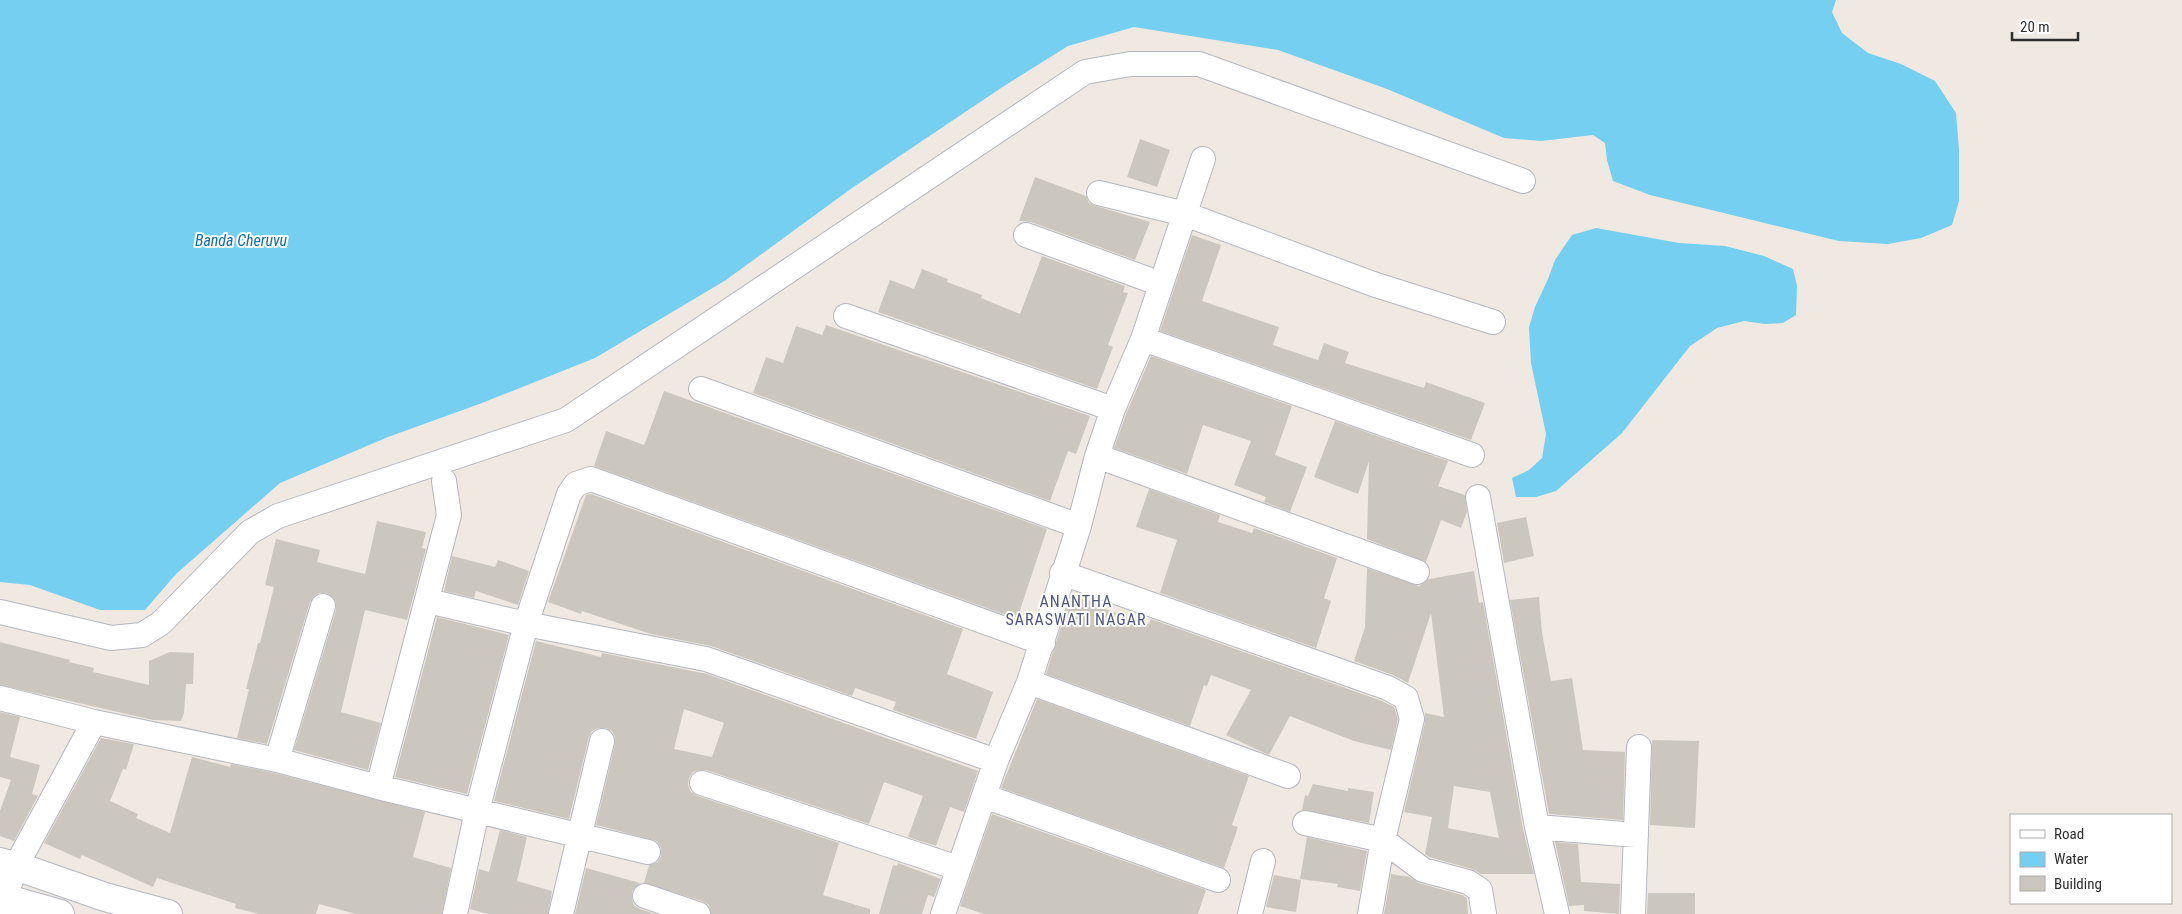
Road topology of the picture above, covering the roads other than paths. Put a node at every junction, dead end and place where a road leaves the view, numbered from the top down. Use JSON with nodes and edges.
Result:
{"nodes":[{"id":1,"x":1204,"y":159,"type":"dead end"},
{"id":2,"x":1523,"y":181,"type":"dead end"},
{"id":3,"x":1099,"y":193,"type":"dead end"},
{"id":4,"x":1185,"y":214,"type":"junction"},
{"id":5,"x":1026,"y":235,"type":"dead end"},
{"id":6,"x":1161,"y":284,"type":"junction"},
{"id":7,"x":846,"y":316,"type":"dead end"},
{"id":8,"x":1493,"y":322,"type":"dead end"},
{"id":9,"x":1143,"y":339,"type":"junction"},
{"id":10,"x":701,"y":390,"type":"dead end"},
{"id":11,"x":1113,"y":409,"type":"junction"},
{"id":12,"x":1472,"y":455,"type":"dead end"},
{"id":13,"x":1097,"y":456,"type":"junction"},
{"id":14,"x":444,"y":481,"type":"dead end"},
{"id":15,"x":1478,"y":497,"type":"dead end"},
{"id":16,"x":1079,"y":526,"type":"junction"},
{"id":17,"x":1417,"y":572,"type":"dead end"},
{"id":18,"x":1062,"y":573,"type":"junction"},
{"id":19,"x":428,"y":601,"type":"junction"},
{"id":20,"x":323,"y":606,"type":"dead end"},
{"id":21,"x":0,"y":612,"type":"edge"},
{"id":22,"x":526,"y":624,"type":"junction"},
{"id":23,"x":1042,"y":643,"type":"junction"},
{"id":24,"x":1029,"y":682,"type":"junction"},
{"id":25,"x":0,"y":698,"type":"edge"},
{"id":26,"x":94,"y":722,"type":"junction"},
{"id":27,"x":602,"y":741,"type":"dead end"},
{"id":28,"x":1638,"y":747,"type":"dead end"},
{"id":29,"x":277,"y":760,"type":"junction"},
{"id":30,"x":996,"y":762,"type":"junction"},
{"id":31,"x":1288,"y":776,"type":"dead end"},
{"id":32,"x":702,"y":782,"type":"dead end"},
{"id":33,"x":378,"y":787,"type":"junction"},
{"id":34,"x":984,"y":796,"type":"junction"},
{"id":35,"x":477,"y":811,"type":"junction"},
{"id":36,"x":1305,"y":823,"type":"dead end"},
{"id":37,"x":1537,"y":827,"type":"junction"},
{"id":38,"x":1636,"y":835,"type":"junction"},
{"id":39,"x":581,"y":836,"type":"junction"},
{"id":40,"x":1382,"y":840,"type":"junction"},
{"id":41,"x":648,"y":852,"type":"dead end"},
{"id":42,"x":1263,"y":861,"type":"dead end"},
{"id":43,"x":8,"y":864,"type":"edge"},
{"id":44,"x":958,"y":868,"type":"junction"},
{"id":45,"x":1218,"y":880,"type":"dead end"},
{"id":46,"x":645,"y":896,"type":"dead end"},
{"id":47,"x":2,"y":902,"type":"edge"},
{"id":48,"x":949,"y":912,"type":"edge"},
{"id":49,"x":60,"y":914,"type":"edge"},
{"id":50,"x":168,"y":914,"type":"edge"},
{"id":51,"x":455,"y":914,"type":"edge"},
{"id":52,"x":561,"y":914,"type":"edge"},
{"id":53,"x":698,"y":914,"type":"edge"},
{"id":54,"x":1250,"y":914,"type":"edge"},
{"id":55,"x":1370,"y":914,"type":"edge"},
{"id":56,"x":1484,"y":914,"type":"edge"},
{"id":57,"x":1557,"y":914,"type":"edge"},
{"id":58,"x":1633,"y":914,"type":"edge"}],
"edges":[{"from":1,"to":4,"type":"street"},
{"from":2,"to":21,"type":"street"},
{"from":3,"to":4,"type":"street"},
{"from":4,"to":6,"type":"street"},
{"from":4,"to":8,"type":"street"},
{"from":5,"to":6,"type":"street"},
{"from":6,"to":9,"type":"street"},
{"from":7,"to":11,"type":"street"},
{"from":9,"to":11,"type":"street"},
{"from":9,"to":12,"type":"street"},
{"from":10,"to":16,"type":"street"},
{"from":11,"to":13,"type":"street"},
{"from":13,"to":16,"type":"street"},
{"from":13,"to":17,"type":"street"},
{"from":14,"to":19,"type":"street"},
{"from":15,"to":37,"type":"street"},
{"from":16,"to":18,"type":"street"},
{"from":18,"to":23,"type":"street"},
{"from":18,"to":40,"type":"street"},
{"from":19,"to":22,"type":"street"},
{"from":19,"to":33,"type":"street"},
{"from":20,"to":29,"type":"street"},
{"from":22,"to":23,"type":"street"},
{"from":22,"to":30,"type":"street"},
{"from":22,"to":35,"type":"street"},
{"from":23,"to":24,"type":"street"},
{"from":24,"to":30,"type":"street"},
{"from":24,"to":31,"type":"street"},
{"from":25,"to":26,"type":"street"},
{"from":26,"to":29,"type":"street"},
{"from":26,"to":43,"type":"street"},
{"from":27,"to":39,"type":"street"},
{"from":28,"to":38,"type":"street"},
{"from":29,"to":33,"type":"street"},
{"from":30,"to":34,"type":"street"},
{"from":32,"to":44,"type":"street"},
{"from":33,"to":35,"type":"street"},
{"from":34,"to":44,"type":"street"},
{"from":34,"to":45,"type":"street"},
{"from":35,"to":39,"type":"street"},
{"from":35,"to":51,"type":"street"},
{"from":36,"to":40,"type":"street"},
{"from":37,"to":38,"type":"street"},
{"from":37,"to":57,"type":"street"},
{"from":38,"to":58,"type":"street"},
{"from":39,"to":41,"type":"street"},
{"from":39,"to":52,"type":"street"},
{"from":40,"to":55,"type":"street"},
{"from":40,"to":56,"type":"street"},
{"from":42,"to":54,"type":"street"},
{"from":43,"to":47,"type":"street"},
{"from":43,"to":50,"type":"street"},
{"from":44,"to":48,"type":"street"},
{"from":46,"to":53,"type":"street"},
{"from":47,"to":49,"type":"street"}]}
